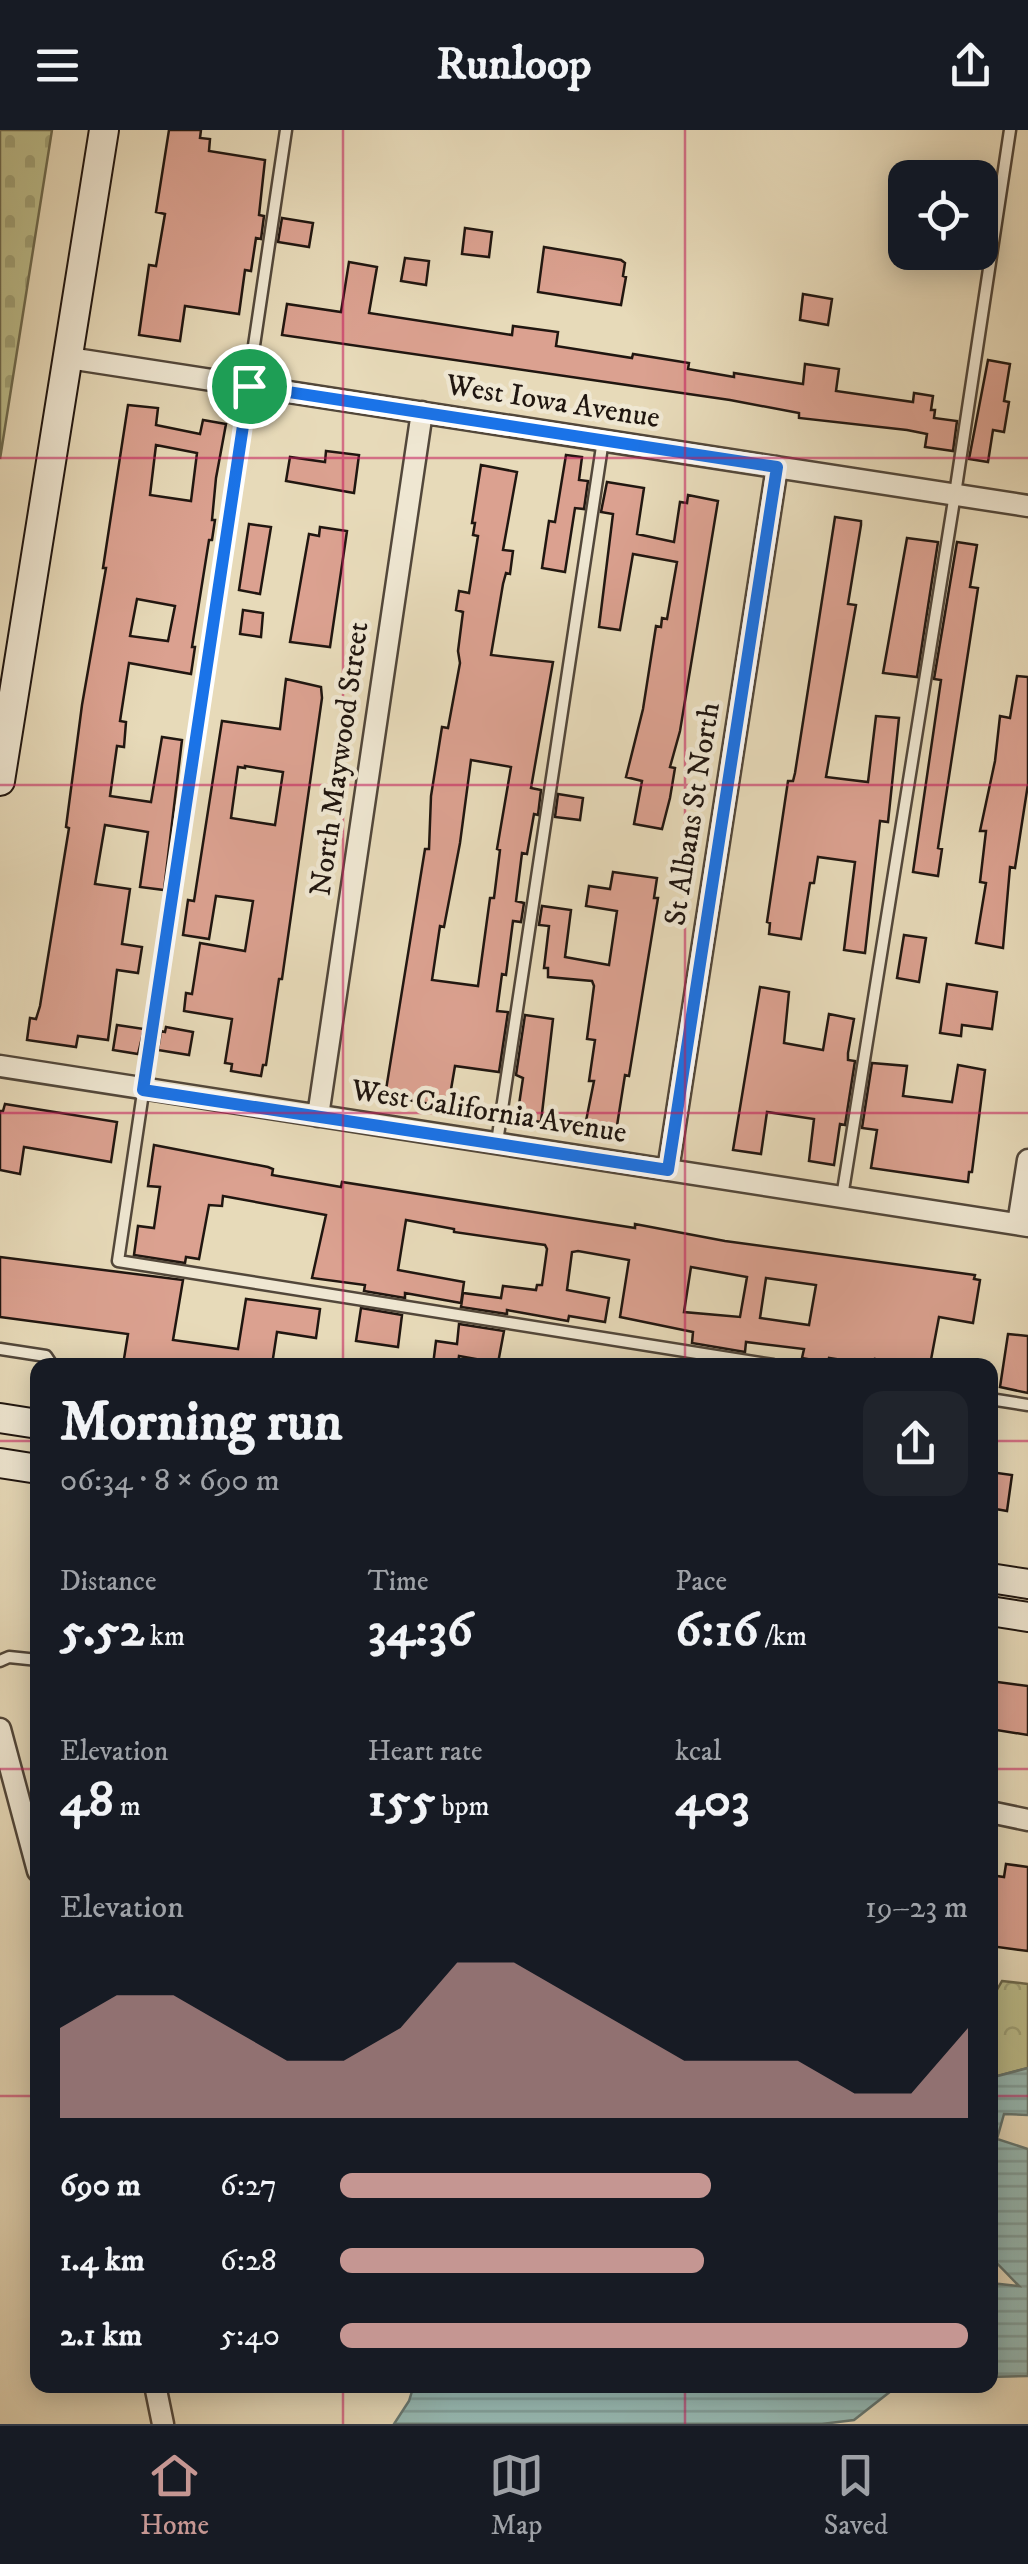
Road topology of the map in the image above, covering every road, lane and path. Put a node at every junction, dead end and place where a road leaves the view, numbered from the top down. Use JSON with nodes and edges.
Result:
{"nodes":[{"id":1,"x":104,"y":130,"type":"edge"},
{"id":2,"x":286,"y":130,"type":"edge"},
{"id":3,"x":1010,"y":130,"type":"edge"},
{"id":4,"x":69,"y":358,"type":"junction"},
{"id":5,"x":249,"y":386,"type":"junction"},
{"id":6,"x":422,"y":412,"type":"junction"},
{"id":7,"x":603,"y":440,"type":"junction"},
{"id":8,"x":777,"y":467,"type":"junction"},
{"id":9,"x":955,"y":494,"type":"junction"},
{"id":10,"x":1028,"y":506,"type":"edge"},
{"id":11,"x":0,"y":781,"type":"edge"},
{"id":12,"x":0,"y":1066,"type":"edge"},
{"id":13,"x":143,"y":1090,"type":"junction"},
{"id":14,"x":318,"y":1116,"type":"junction"},
{"id":15,"x":496,"y":1144,"type":"junction"},
{"id":16,"x":1028,"y":1160,"type":"edge"},
{"id":17,"x":668,"y":1170,"type":"junction"},
{"id":18,"x":842,"y":1197,"type":"junction"},
{"id":19,"x":1023,"y":1225,"type":"edge"},
{"id":20,"x":0,"y":1349,"type":"edge"},
{"id":21,"x":47,"y":1358,"type":"edge"},
{"id":22,"x":730,"y":1358,"type":"edge"},
{"id":23,"x":998,"y":1400,"type":"edge"},
{"id":24,"x":1028,"y":1405,"type":"edge"},
{"id":25,"x":0,"y":1418,"type":"edge"},
{"id":26,"x":30,"y":1423,"type":"edge"},
{"id":27,"x":0,"y":1463,"type":"edge"},
{"id":28,"x":30,"y":1468,"type":"edge"},
{"id":29,"x":998,"y":1579,"type":"edge"},
{"id":30,"x":1028,"y":1584,"type":"edge"},
{"id":31,"x":998,"y":1612,"type":"edge"},
{"id":32,"x":1028,"y":1617,"type":"edge"},
{"id":33,"x":30,"y":1659,"type":"edge"},
{"id":34,"x":0,"y":1661,"type":"edge"},
{"id":35,"x":0,"y":1728,"type":"edge"},
{"id":36,"x":998,"y":1814,"type":"edge"},
{"id":37,"x":1028,"y":1820,"type":"edge"},
{"id":38,"x":30,"y":1841,"type":"edge"},
{"id":39,"x":157,"y":2393,"type":"edge"},
{"id":40,"x":163,"y":2424,"type":"edge"}],
"edges":[{"from":1,"to":4,"type":"main road"},
{"from":2,"to":5,"type":"lane"},
{"from":3,"to":9,"type":"lane"},
{"from":4,"to":5,"type":"street","name":"West Iowa Avenue"},
{"from":4,"to":11,"type":"main road"},
{"from":5,"to":6,"type":"street","name":"West Iowa Avenue"},
{"from":5,"to":13,"type":"lane"},
{"from":6,"to":7,"type":"street","name":"West Iowa Avenue"},
{"from":6,"to":14,"type":"street","name":"North Maywood Street"},
{"from":7,"to":8,"type":"street","name":"West Iowa Avenue"},
{"from":7,"to":15,"type":"lane"},
{"from":8,"to":9,"type":"street","name":"West Iowa Avenue"},
{"from":8,"to":17,"type":"street","name":"St Albans St North"},
{"from":9,"to":10,"type":"street","name":"West Iowa Avenue"},
{"from":9,"to":18,"type":"lane"},
{"from":12,"to":13,"type":"street","name":"West California Avenue"},
{"from":13,"to":14,"type":"street","name":"West California Avenue"},
{"from":13,"to":22,"type":"lane"},
{"from":14,"to":15,"type":"street","name":"West California Avenue"},
{"from":15,"to":17,"type":"street","name":"West California Avenue"},
{"from":16,"to":19,"type":"street"},
{"from":17,"to":18,"type":"street","name":"West California Avenue"},
{"from":18,"to":19,"type":"street","name":"West California Avenue"},
{"from":20,"to":21,"type":"lane"},
{"from":23,"to":24,"type":"lane"},
{"from":25,"to":26,"type":"main road"},
{"from":27,"to":28,"type":"main road"},
{"from":29,"to":30,"type":"main road"},
{"from":31,"to":32,"type":"main road"},
{"from":33,"to":34,"type":"lane"},
{"from":35,"to":38,"type":"street"},
{"from":36,"to":37,"type":"street"},
{"from":39,"to":40,"type":"street"}]}
